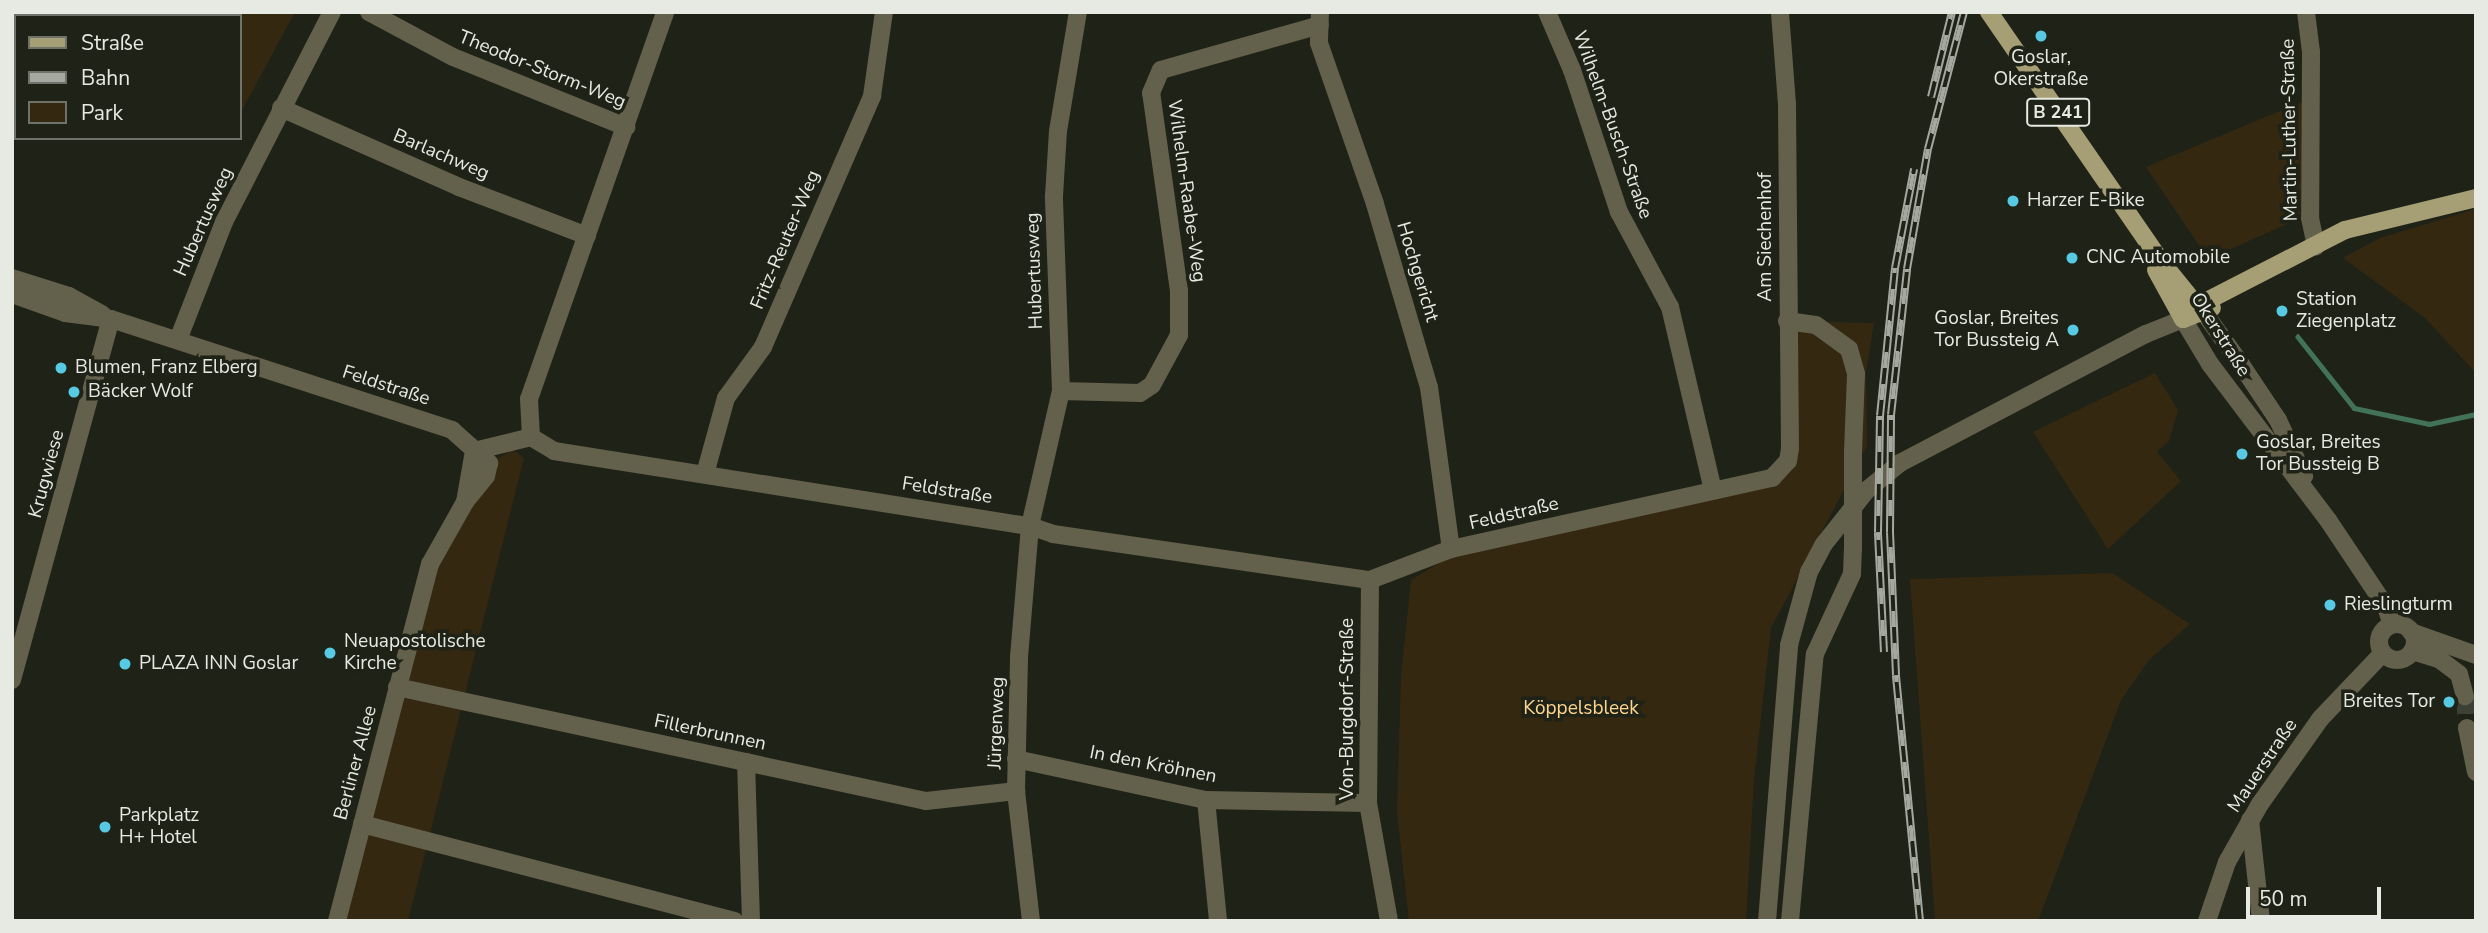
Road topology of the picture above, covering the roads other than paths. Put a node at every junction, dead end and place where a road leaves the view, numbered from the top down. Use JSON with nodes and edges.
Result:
{"nodes":[{"id":1,"x":332,"y":12,"type":"edge"},
{"id":2,"x":369,"y":12,"type":"edge"},
{"id":3,"x":884,"y":12,"type":"edge"},
{"id":4,"x":1079,"y":12,"type":"edge"},
{"id":5,"x":1547,"y":12,"type":"edge"},
{"id":6,"x":1780,"y":12,"type":"edge"},
{"id":7,"x":1976,"y":12,"type":"edge"},
{"id":8,"x":1989,"y":12,"type":"edge"},
{"id":9,"x":2306,"y":12,"type":"edge"},
{"id":10,"x":662,"y":13,"type":"edge"},
{"id":11,"x":1320,"y":18,"type":"edge"},
{"id":12,"x":281,"y":108,"type":"junction"},
{"id":13,"x":626,"y":127,"type":"junction"},
{"id":14,"x":2476,"y":198,"type":"edge"},
{"id":15,"x":587,"y":236,"type":"junction"},
{"id":16,"x":2316,"y":246,"type":"junction"},
{"id":17,"x":12,"y":278,"type":"edge"},
{"id":18,"x":12,"y":294,"type":"edge"},
{"id":19,"x":2190,"y":312,"type":"junction"},
{"id":20,"x":111,"y":319,"type":"junction"},
{"id":21,"x":1787,"y":321,"type":"junction"},
{"id":22,"x":178,"y":340,"type":"junction"},
{"id":23,"x":1061,"y":391,"type":"junction"},
{"id":24,"x":531,"y":437,"type":"junction"},
{"id":25,"x":474,"y":451,"type":"junction"},
{"id":26,"x":1788,"y":461,"type":"joint"},
{"id":27,"x":705,"y":474,"type":"junction"},
{"id":28,"x":1713,"y":490,"type":"junction"},
{"id":29,"x":2316,"y":502,"type":"junction"},
{"id":30,"x":1030,"y":526,"type":"junction"},
{"id":31,"x":1451,"y":549,"type":"junction"},
{"id":32,"x":1370,"y":580,"type":"junction"},
{"id":33,"x":2392,"y":624,"type":"junction"},
{"id":34,"x":2411,"y":632,"type":"junction"},
{"id":35,"x":2412,"y":651,"type":"junction"},
{"id":36,"x":2382,"y":654,"type":"junction"},
{"id":37,"x":2476,"y":655,"type":"edge"},
{"id":38,"x":12,"y":680,"type":"edge"},
{"id":39,"x":397,"y":687,"type":"junction"},
{"id":40,"x":2465,"y":696,"type":"tunnel mouth"},
{"id":41,"x":2467,"y":728,"type":"tunnel mouth"},
{"id":42,"x":1016,"y":759,"type":"junction"},
{"id":43,"x":746,"y":762,"type":"junction"},
{"id":44,"x":2474,"y":765,"type":"edge"},
{"id":45,"x":1016,"y":791,"type":"junction"},
{"id":46,"x":1206,"y":800,"type":"junction"},
{"id":47,"x":1368,"y":803,"type":"junction"},
{"id":48,"x":2250,"y":820,"type":"junction"},
{"id":49,"x":362,"y":824,"type":"junction"},
{"id":50,"x":337,"y":921,"type":"edge"},
{"id":51,"x":735,"y":921,"type":"edge"},
{"id":52,"x":751,"y":921,"type":"edge"},
{"id":53,"x":1031,"y":921,"type":"edge"},
{"id":54,"x":1219,"y":921,"type":"edge"},
{"id":55,"x":1389,"y":921,"type":"edge"},
{"id":56,"x":1767,"y":921,"type":"edge"},
{"id":57,"x":1790,"y":921,"type":"edge"},
{"id":58,"x":2207,"y":921,"type":"edge"},
{"id":59,"x":2261,"y":921,"type":"edge"}],
"edges":[{"from":1,"to":12,"type":"street","name":"Hubertusweg"},
{"from":2,"to":13,"type":"street","name":"Theodor-Storm-Weg"},
{"from":3,"to":27,"type":"street","name":"Fritz-Reuter-Weg"},
{"from":4,"to":23,"type":"street","name":"Hubertusweg"},
{"from":5,"to":28,"type":"street","name":"Wilhelm-Busch-Straße"},
{"from":6,"to":21,"type":"street","name":"Am Siechenhof"},
{"from":7,"to":19,"type":"main road","name":"Okerstraße","number":"B 241"},
{"from":8,"to":19,"type":"main road","name":"Okerstraße","number":"B 241"},
{"from":9,"to":16,"type":"street","name":"Martin-Luther-Straße"},
{"from":10,"to":13,"type":"street"},
{"from":11,"to":23,"type":"street","name":"Wilhelm-Raabe-Weg"},
{"from":11,"to":31,"type":"street","name":"Hochgericht"},
{"from":12,"to":15,"type":"street","name":"Barlachweg"},
{"from":12,"to":22,"type":"street","name":"Hubertusweg"},
{"from":13,"to":15,"type":"street"},
{"from":14,"to":16,"type":"main road"},
{"from":15,"to":24,"type":"street"},
{"from":16,"to":19,"type":"main road"},
{"from":17,"to":20,"type":"street","name":"Feldstraße"},
{"from":18,"to":20,"type":"street","name":"Feldstraße"},
{"from":19,"to":29,"type":"street","name":"Okerstraße"},
{"from":19,"to":29,"type":"street","name":"Okerstraße"},
{"from":19,"to":56,"type":"street"},
{"from":20,"to":22,"type":"street","name":"Feldstraße"},
{"from":20,"to":38,"type":"street","name":"Krugwiese"},
{"from":21,"to":26,"type":"street","name":"Am Siechenhof"},
{"from":21,"to":57,"type":"street","bridge":true},
{"from":22,"to":25,"type":"street","name":"Feldstraße"},
{"from":23,"to":30,"type":"street","name":"Hubertusweg"},
{"from":24,"to":25,"type":"street"},
{"from":24,"to":27,"type":"street","name":"Feldstraße"},
{"from":25,"to":39,"type":"street","name":"Berliner Allee"},
{"from":26,"to":28,"type":"street","name":"Feldstraße"},
{"from":27,"to":30,"type":"street","name":"Feldstraße"},
{"from":28,"to":31,"type":"street","name":"Feldstraße"},
{"from":29,"to":33,"type":"street","name":"Okerstraße"},
{"from":30,"to":32,"type":"street","name":"Feldstraße"},
{"from":30,"to":42,"type":"street","name":"Jürgenweg"},
{"from":31,"to":32,"type":"street","name":"Feldstraße"},
{"from":32,"to":47,"type":"street","name":"Von-Burgdorf-Straße"},
{"from":33,"to":34,"type":"street"},
{"from":33,"to":36,"type":"street"},
{"from":34,"to":35,"type":"street"},
{"from":34,"to":37,"type":"street"},
{"from":35,"to":36,"type":"street"},
{"from":35,"to":40,"type":"street"},
{"from":36,"to":48,"type":"street","name":"Mauerstraße"},
{"from":39,"to":43,"type":"street","name":"Fillerbrunnen"},
{"from":39,"to":49,"type":"street","name":"Berliner Allee"},
{"from":41,"to":44,"type":"street"},
{"from":42,"to":45,"type":"street","name":"Jürgenweg"},
{"from":42,"to":46,"type":"street","name":"In den Kröhnen"},
{"from":43,"to":45,"type":"street","name":"Fillerbrunnen"},
{"from":43,"to":52,"type":"street"},
{"from":45,"to":53,"type":"street","name":"Jürgenweg"},
{"from":46,"to":47,"type":"street","name":"In den Kröhnen"},
{"from":46,"to":54,"type":"street"},
{"from":47,"to":55,"type":"street","name":"Von-Burgdorf-Straße"},
{"from":48,"to":58,"type":"street","name":"Mauerstraße"},
{"from":48,"to":59,"type":"street"},
{"from":49,"to":50,"type":"street","name":"Berliner Allee"},
{"from":49,"to":51,"type":"street"}]}
